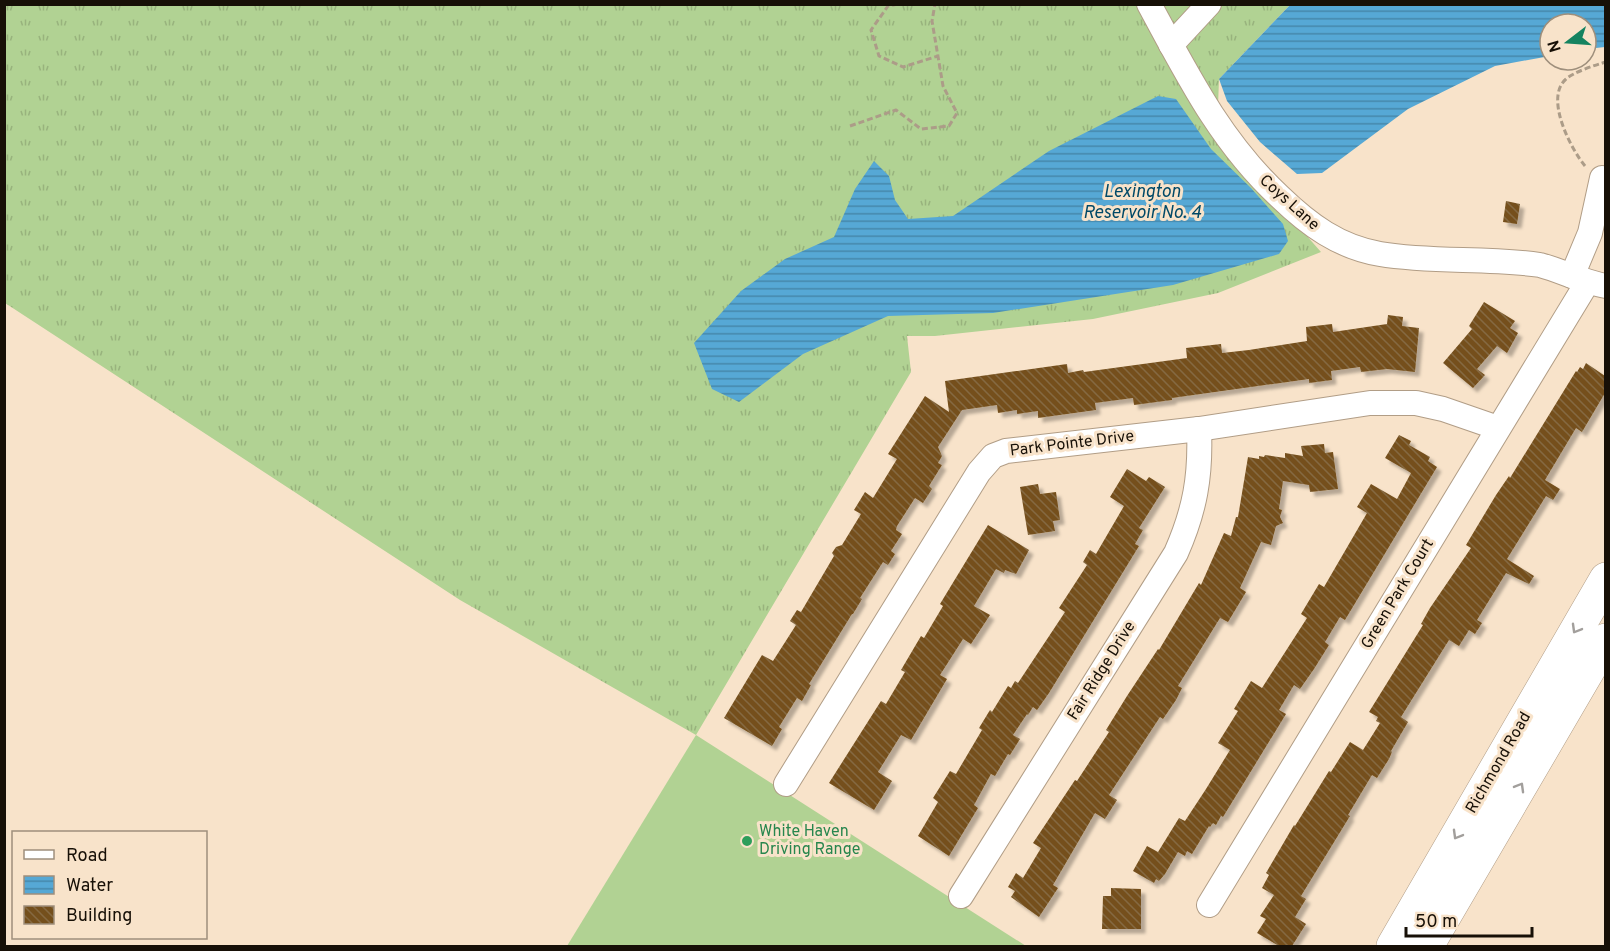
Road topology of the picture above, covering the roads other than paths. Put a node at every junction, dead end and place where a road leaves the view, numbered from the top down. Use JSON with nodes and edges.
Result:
{"nodes":[{"id":1,"x":1149,"y":4,"type":"edge"},
{"id":2,"x":1209,"y":4,"type":"edge"},
{"id":3,"x":1171,"y":45,"type":"junction"},
{"id":4,"x":1602,"y":178,"type":"road end"},
{"id":5,"x":1588,"y":282,"type":"edge"},
{"id":6,"x":1605,"y":305,"type":"edge"},
{"id":7,"x":1498,"y":428,"type":"junction"},
{"id":8,"x":1199,"y":429,"type":"junction"},
{"id":9,"x":1605,"y":579,"type":"edge"},
{"id":10,"x":1605,"y":640,"type":"edge"},
{"id":11,"x":786,"y":784,"type":"dead end"},
{"id":12,"x":961,"y":896,"type":"dead end"},
{"id":13,"x":1209,"y":905,"type":"dead end"},
{"id":14,"x":1393,"y":946,"type":"edge"},
{"id":15,"x":1427,"y":946,"type":"edge"}],
"edges":[{"from":1,"to":3,"type":"street","name":"Coys Lane"},
{"from":2,"to":3,"type":"street"},
{"from":3,"to":5,"type":"street","name":"Coys Lane"},
{"from":4,"to":5,"type":"street","name":"Green Park Court"},
{"from":5,"to":6,"type":"street"},
{"from":5,"to":7,"type":"street","name":"Green Park Court"},
{"from":7,"to":8,"type":"street","name":"Park Pointe Drive"},
{"from":7,"to":13,"type":"street","name":"Green Park Court"},
{"from":8,"to":11,"type":"street","name":"Park Pointe Drive"},
{"from":8,"to":12,"type":"street","name":"Fair Ridge Drive"},
{"from":9,"to":14,"type":"highway","name":"Richmond Road","one_way":true},
{"from":15,"to":10,"type":"highway","name":"Richmond Road","one_way":true}]}
